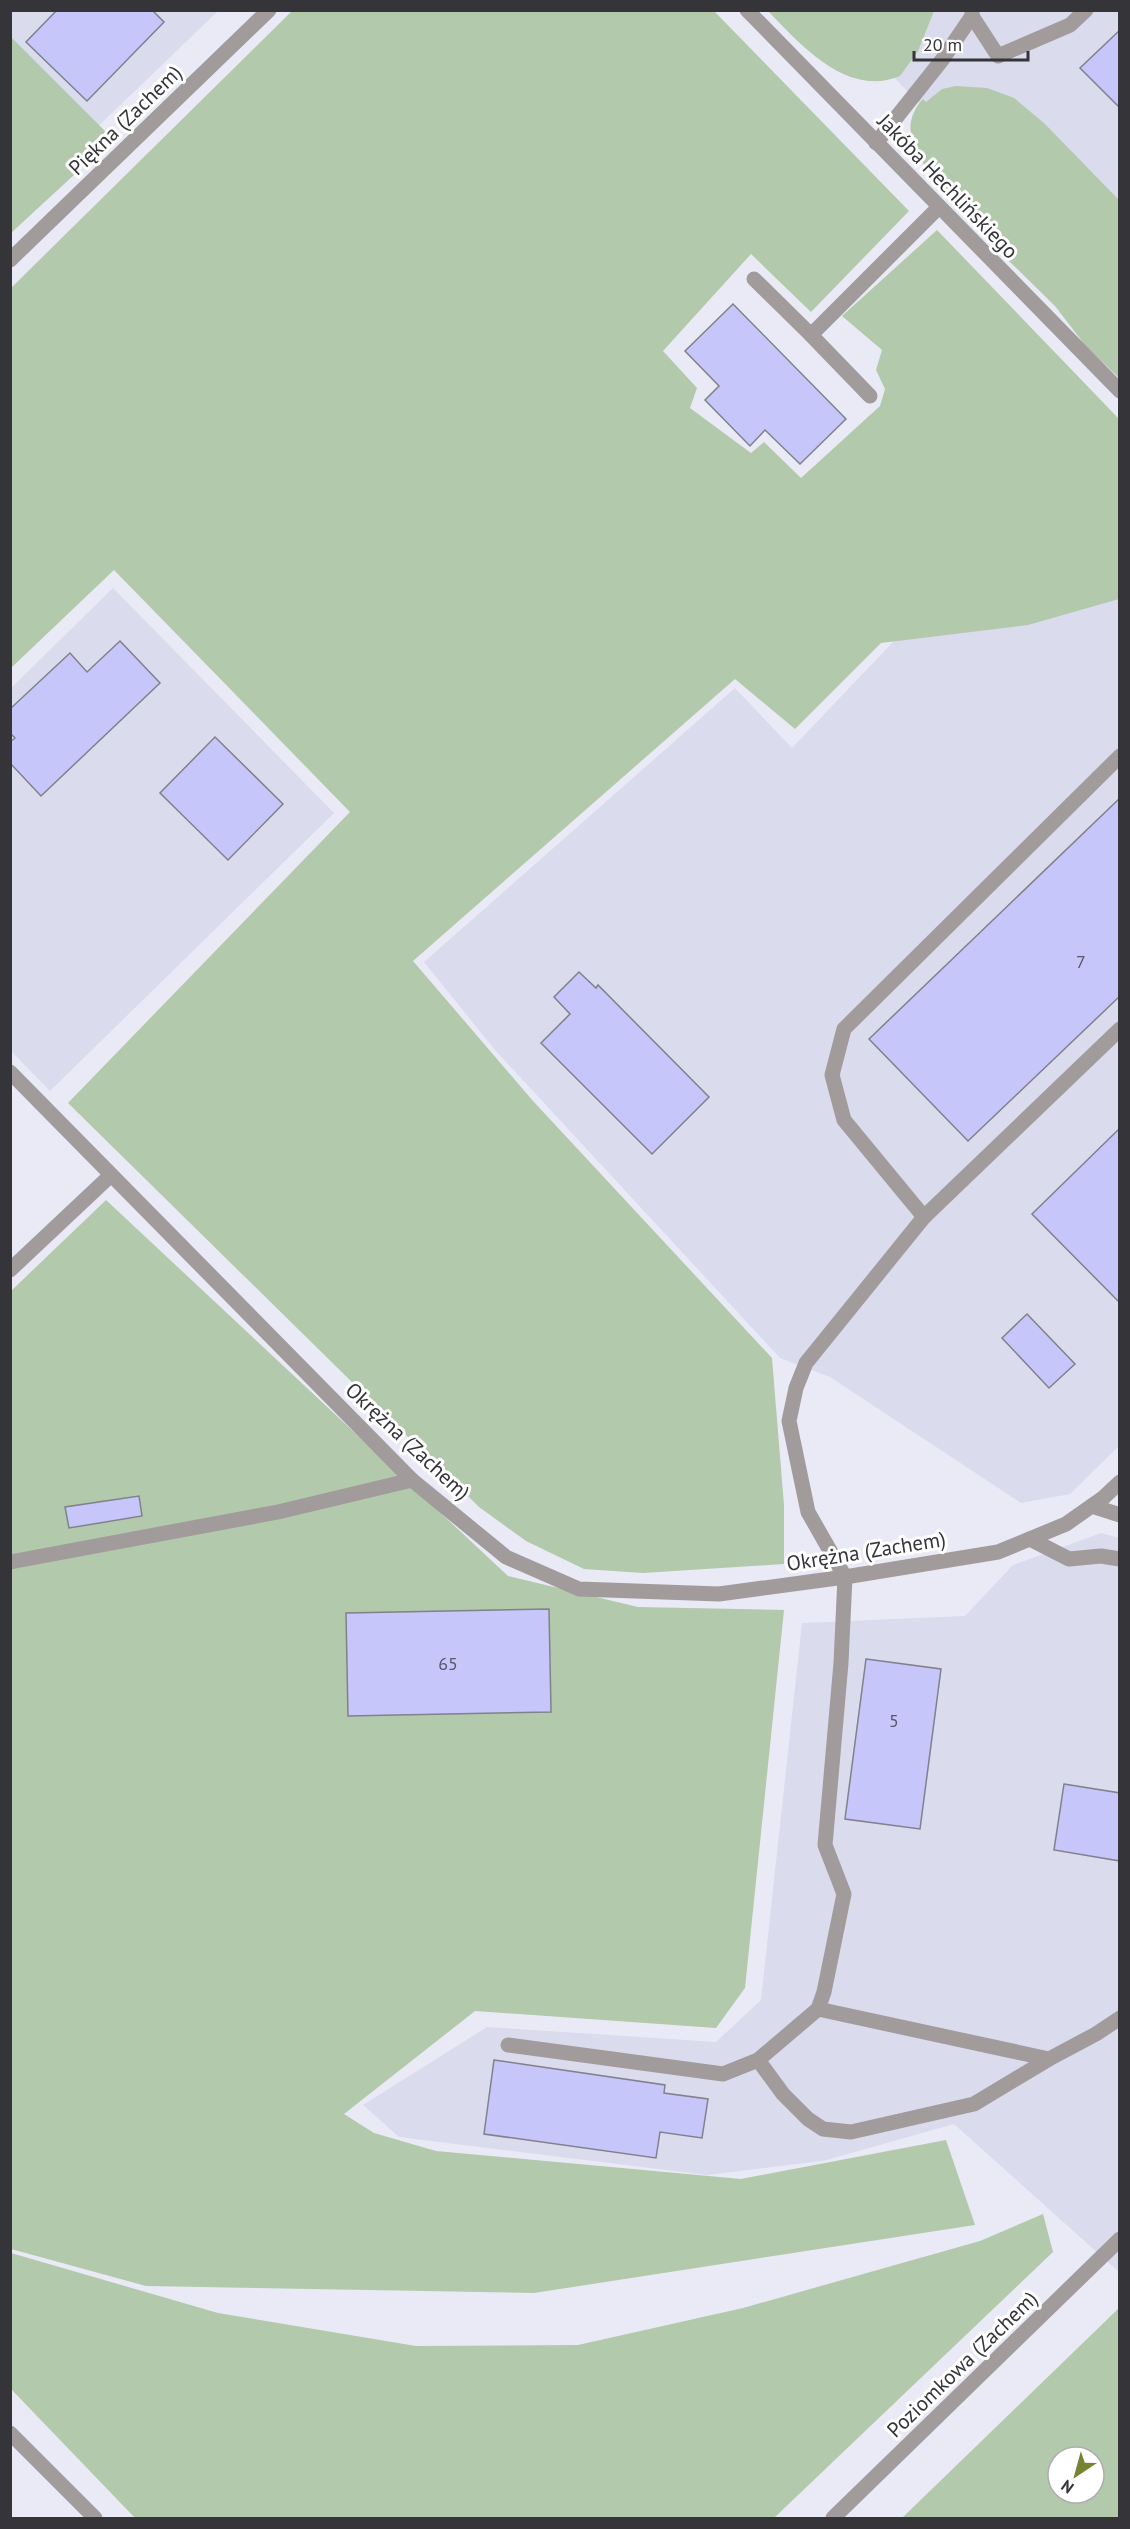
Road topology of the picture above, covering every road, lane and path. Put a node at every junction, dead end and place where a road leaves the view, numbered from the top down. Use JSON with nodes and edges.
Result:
{"nodes":[{"id":1,"x":269,"y":10,"type":"edge"},
{"id":2,"x":747,"y":10,"type":"edge"},
{"id":3,"x":1086,"y":10,"type":"edge"},
{"id":4,"x":972,"y":13,"type":"edge"},
{"id":5,"x":876,"y":143,"type":"junction"},
{"id":6,"x":939,"y":207,"type":"junction"},
{"id":7,"x":10,"y":260,"type":"edge"},
{"id":8,"x":754,"y":279,"type":"dead end"},
{"id":9,"x":811,"y":335,"type":"junction"},
{"id":10,"x":1119,"y":391,"type":"edge"},
{"id":11,"x":870,"y":396,"type":"dead end"},
{"id":12,"x":1119,"y":756,"type":"edge"},
{"id":13,"x":1119,"y":1029,"type":"edge"},
{"id":14,"x":10,"y":1072,"type":"edge"},
{"id":15,"x":111,"y":1175,"type":"junction"},
{"id":16,"x":924,"y":1217,"type":"junction"},
{"id":17,"x":10,"y":1270,"type":"edge"},
{"id":18,"x":412,"y":1480,"type":"junction"},
{"id":19,"x":1119,"y":1482,"type":"edge"},
{"id":20,"x":1092,"y":1506,"type":"junction"},
{"id":21,"x":1119,"y":1515,"type":"edge"},
{"id":22,"x":1030,"y":1539,"type":"junction"},
{"id":23,"x":1119,"y":1559,"type":"edge"},
{"id":24,"x":10,"y":1562,"type":"edge"},
{"id":25,"x":845,"y":1577,"type":"junction"},
{"id":26,"x":818,"y":2009,"type":"junction"},
{"id":27,"x":1119,"y":2018,"type":"edge"},
{"id":28,"x":508,"y":2045,"type":"dead end"},
{"id":29,"x":1049,"y":2059,"type":"junction"},
{"id":30,"x":758,"y":2060,"type":"junction"},
{"id":31,"x":1119,"y":2240,"type":"edge"},
{"id":32,"x":10,"y":2433,"type":"edge"},
{"id":33,"x":95,"y":2518,"type":"edge"},
{"id":34,"x":833,"y":2518,"type":"edge"}],
"edges":[{"from":1,"to":7,"type":"street","name":"Piękna (Zachem)"},
{"from":2,"to":5,"type":"street","name":"Jakóba Hechlińskiego"},
{"from":3,"to":4,"type":"street"},
{"from":4,"to":5,"type":"street"},
{"from":5,"to":6,"type":"street","name":"Jakóba Hechlińskiego"},
{"from":6,"to":9,"type":"street"},
{"from":6,"to":10,"type":"street","name":"Jakóba Hechlińskiego"},
{"from":8,"to":9,"type":"street"},
{"from":9,"to":11,"type":"street"},
{"from":12,"to":16,"type":"street"},
{"from":13,"to":16,"type":"street"},
{"from":14,"to":15,"type":"street","name":"Okrężna (Zachem)"},
{"from":15,"to":17,"type":"street"},
{"from":15,"to":18,"type":"street","name":"Okrężna (Zachem)"},
{"from":16,"to":25,"type":"street"},
{"from":18,"to":24,"type":"street"},
{"from":18,"to":25,"type":"street","name":"Okrężna (Zachem)"},
{"from":19,"to":20,"type":"street","name":"Okrężna (Zachem)"},
{"from":20,"to":21,"type":"street"},
{"from":20,"to":22,"type":"street","name":"Okrężna (Zachem)"},
{"from":22,"to":23,"type":"street"},
{"from":22,"to":25,"type":"street","name":"Okrężna (Zachem)"},
{"from":25,"to":26,"type":"street"},
{"from":26,"to":29,"type":"street"},
{"from":26,"to":30,"type":"street"},
{"from":27,"to":29,"type":"street"},
{"from":28,"to":30,"type":"street"},
{"from":29,"to":30,"type":"street"},
{"from":31,"to":34,"type":"street","name":"Poziomkowa (Zachem)"},
{"from":32,"to":33,"type":"street"}]}
